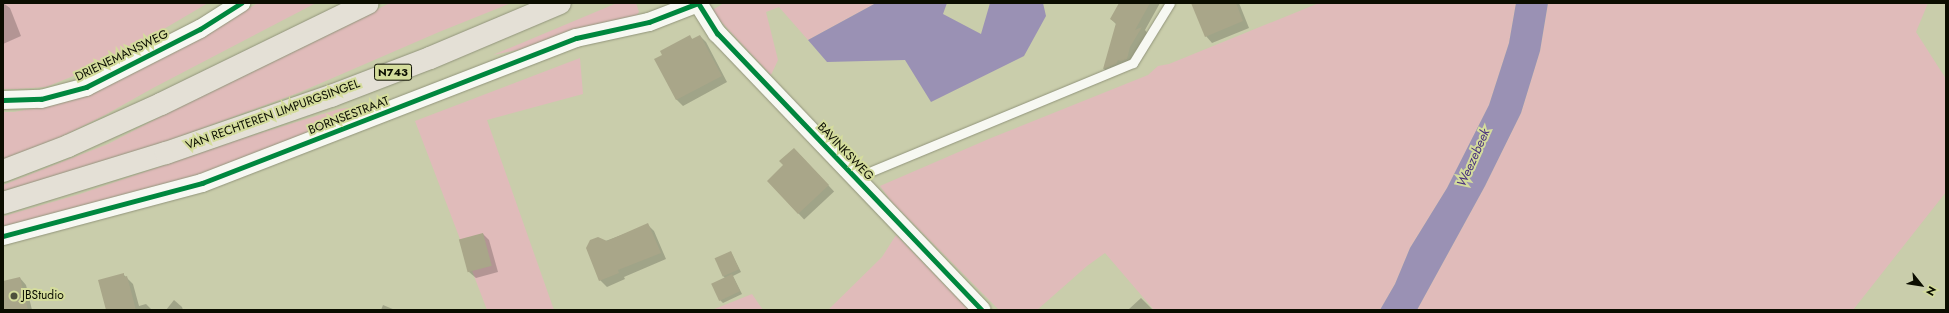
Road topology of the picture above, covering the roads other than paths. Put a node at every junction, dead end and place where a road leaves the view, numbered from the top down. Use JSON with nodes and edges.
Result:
{"nodes":[{"id":1,"x":241,"y":3,"type":"edge"},
{"id":2,"x":368,"y":3,"type":"edge"},
{"id":3,"x":560,"y":3,"type":"edge"},
{"id":4,"x":698,"y":3,"type":"edge"},
{"id":5,"x":1170,"y":3,"type":"edge"},
{"id":6,"x":3,"y":100,"type":"edge"},
{"id":7,"x":3,"y":171,"type":"edge"},
{"id":8,"x":858,"y":180,"type":"junction"},
{"id":9,"x":3,"y":203,"type":"edge"},
{"id":10,"x":3,"y":236,"type":"edge"},
{"id":11,"x":982,"y":310,"type":"edge"}],
"edges":[{"from":1,"to":6,"type":"street","name":"DRIENEMANSWEG"},
{"from":2,"to":7,"type":"main road"},
{"from":3,"to":9,"type":"main road","name":"VAN RECHTEREN LIMPURGSINGEL","number":"N743"},
{"from":4,"to":8,"type":"street","name":"BAVINKSWEG"},
{"from":4,"to":10,"type":"street","name":"BORNSESTRAAT"},
{"from":5,"to":8,"type":"lane"},
{"from":8,"to":11,"type":"street","name":"BAVINKSWEG"}]}
